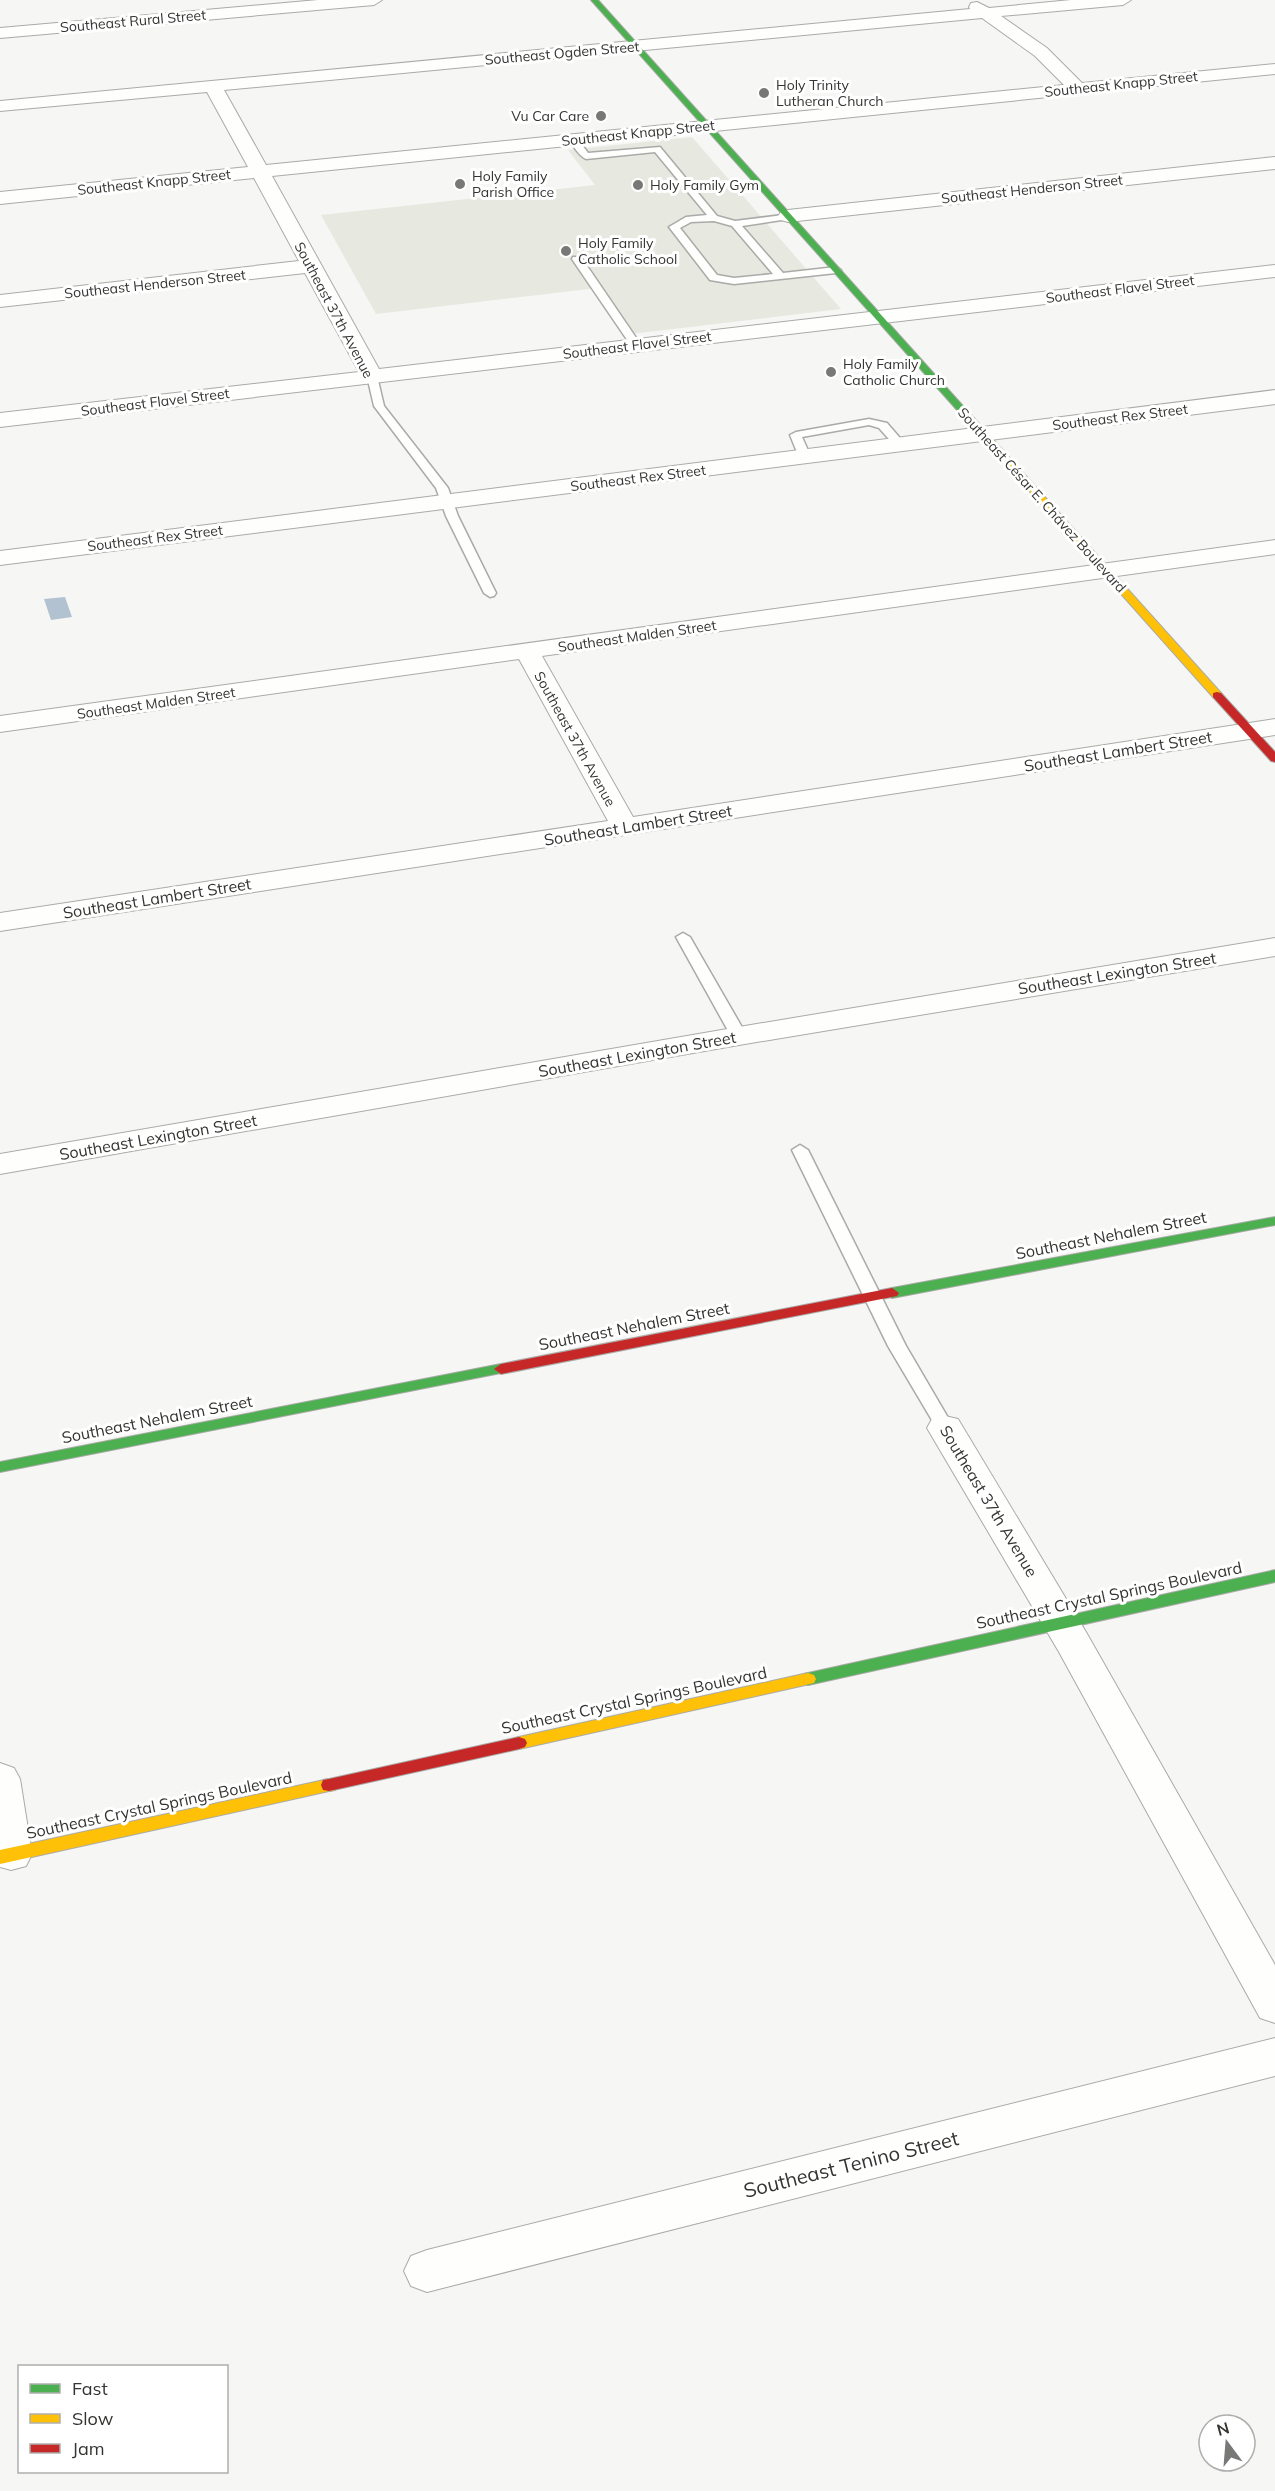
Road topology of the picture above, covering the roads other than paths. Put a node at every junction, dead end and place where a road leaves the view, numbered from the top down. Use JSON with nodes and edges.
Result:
{"nodes":[{"id":1,"x":374,"y":0,"type":"edge"},
{"id":2,"x":594,"y":0,"type":"edge"},
{"id":3,"x":968,"y":0,"type":"edge"},
{"id":4,"x":1123,"y":0,"type":"edge"},
{"id":5,"x":988,"y":13,"type":"junction"},
{"id":6,"x":0,"y":33,"type":"edge"},
{"id":7,"x":635,"y":46,"type":"junction"},
{"id":8,"x":1275,"y":69,"type":"edge"},
{"id":9,"x":213,"y":86,"type":"junction"},
{"id":10,"x":1078,"y":89,"type":"junction"},
{"id":11,"x":0,"y":106,"type":"edge"},
{"id":12,"x":708,"y":126,"type":"junction"},
{"id":13,"x":574,"y":140,"type":"junction"},
{"id":14,"x":1275,"y":163,"type":"edge"},
{"id":15,"x":259,"y":171,"type":"junction"},
{"id":16,"x":0,"y":198,"type":"edge"},
{"id":17,"x":788,"y":216,"type":"junction"},
{"id":18,"x":714,"y":218,"type":"junction"},
{"id":19,"x":735,"y":224,"type":"junction"},
{"id":20,"x":577,"y":259,"type":"dead end"},
{"id":21,"x":310,"y":266,"type":"junction"},
{"id":22,"x":836,"y":270,"type":"junction"},
{"id":23,"x":1275,"y":271,"type":"edge"},
{"id":24,"x":780,"y":276,"type":"junction"},
{"id":25,"x":0,"y":301,"type":"edge"},
{"id":26,"x":878,"y":317,"type":"junction"},
{"id":27,"x":636,"y":345,"type":"junction"},
{"id":28,"x":372,"y":376,"type":"junction"},
{"id":29,"x":1275,"y":397,"type":"edge"},
{"id":30,"x":0,"y":420,"type":"edge"},
{"id":31,"x":983,"y":434,"type":"junction"},
{"id":32,"x":449,"y":502,"type":"junction"},
{"id":33,"x":1275,"y":548,"type":"edge"},
{"id":34,"x":0,"y":558,"type":"edge"},
{"id":35,"x":1106,"y":571,"type":"junction"},
{"id":36,"x":490,"y":593,"type":"dead end"},
{"id":37,"x":527,"y":651,"type":"junction"},
{"id":38,"x":0,"y":724,"type":"edge"},
{"id":39,"x":1262,"y":729,"type":"edge"},
{"id":40,"x":1275,"y":759,"type":"edge"},
{"id":41,"x":625,"y":827,"type":"junction"},
{"id":42,"x":0,"y":922,"type":"edge"},
{"id":43,"x":683,"y":937,"type":"dead end"},
{"id":44,"x":1275,"y":947,"type":"edge"},
{"id":45,"x":739,"y":1036,"type":"junction"},
{"id":46,"x":800,"y":1150,"type":"dead end"},
{"id":47,"x":0,"y":1164,"type":"edge"},
{"id":48,"x":1275,"y":1221,"type":"edge"},
{"id":49,"x":874,"y":1296,"type":"junction"},
{"id":50,"x":945,"y":1428,"type":"joint"},
{"id":51,"x":0,"y":1467,"type":"edge"},
{"id":52,"x":1275,"y":1576,"type":"edge"},
{"id":53,"x":1062,"y":1622,"type":"junction"},
{"id":54,"x":0,"y":1779,"type":"edge"},
{"id":55,"x":6,"y":1855,"type":"edge"},
{"id":56,"x":1275,"y":2005,"type":"edge"},
{"id":57,"x":1275,"y":2057,"type":"edge"},
{"id":58,"x":427,"y":2271,"type":"dead end"}],
"edges":[{"from":1,"to":6,"type":"street","name":"Southeast Rural Street"},
{"from":2,"to":7,"type":"street","name":"Southeast César E. Chávez Boulevard"},
{"from":3,"to":5,"type":"street"},
{"from":4,"to":5,"type":"street","name":"Southeast Ogden Street"},
{"from":5,"to":7,"type":"street","name":"Southeast Ogden Street"},
{"from":5,"to":10,"type":"street"},
{"from":7,"to":9,"type":"street","name":"Southeast Ogden Street"},
{"from":7,"to":12,"type":"street","name":"Southeast César E. Chávez Boulevard"},
{"from":8,"to":10,"type":"street","name":"Southeast Knapp Street"},
{"from":9,"to":11,"type":"street","name":"Southeast Ogden Street"},
{"from":9,"to":15,"type":"street","name":"Southeast 37th Avenue"},
{"from":10,"to":12,"type":"street","name":"Southeast Knapp Street"},
{"from":12,"to":13,"type":"street","name":"Southeast Knapp Street"},
{"from":12,"to":17,"type":"street","name":"Southeast César E. Chávez Boulevard"},
{"from":13,"to":15,"type":"street","name":"Southeast Knapp Street"},
{"from":13,"to":18,"type":"lane"},
{"from":14,"to":17,"type":"street","name":"Southeast Henderson Street"},
{"from":15,"to":16,"type":"street","name":"Southeast Knapp Street"},
{"from":15,"to":21,"type":"street","name":"Southeast 37th Avenue"},
{"from":17,"to":19,"type":"lane"},
{"from":17,"to":22,"type":"street","name":"Southeast César E. Chávez Boulevard"},
{"from":18,"to":19,"type":"lane"},
{"from":18,"to":24,"type":"lane"},
{"from":19,"to":24,"type":"lane"},
{"from":20,"to":27,"type":"lane"},
{"from":21,"to":25,"type":"street","name":"Southeast Henderson Street"},
{"from":21,"to":28,"type":"street","name":"Southeast 37th Avenue"},
{"from":22,"to":24,"type":"lane"},
{"from":22,"to":26,"type":"street","name":"Southeast César E. Chávez Boulevard"},
{"from":23,"to":26,"type":"street","name":"Southeast Flavel Street"},
{"from":26,"to":27,"type":"street","name":"Southeast Flavel Street"},
{"from":26,"to":31,"type":"street","name":"Southeast César E. Chávez Boulevard"},
{"from":27,"to":28,"type":"street","name":"Southeast Flavel Street"},
{"from":28,"to":30,"type":"street","name":"Southeast Flavel Street"},
{"from":28,"to":32,"type":"lane","name":"Southeast 37th Avenue"},
{"from":29,"to":31,"type":"street","name":"Southeast Rex Street"},
{"from":31,"to":32,"type":"street","name":"Southeast Rex Street"},
{"from":31,"to":35,"type":"street","name":"Southeast César E. Chávez Boulevard"},
{"from":32,"to":34,"type":"street","name":"Southeast Rex Street"},
{"from":32,"to":36,"type":"lane","name":"Southeast 37th Avenue"},
{"from":33,"to":35,"type":"street","name":"Southeast Malden Street"},
{"from":35,"to":37,"type":"street","name":"Southeast Malden Street"},
{"from":35,"to":39,"type":"street","name":"Southeast César E. Chávez Boulevard"},
{"from":37,"to":38,"type":"street","name":"Southeast Malden Street"},
{"from":37,"to":41,"type":"street","name":"Southeast 37th Avenue"},
{"from":39,"to":40,"type":"street","name":"Southeast César E. Chávez Boulevard"},
{"from":39,"to":41,"type":"street","name":"Southeast Lambert Street"},
{"from":41,"to":42,"type":"street","name":"Southeast Lambert Street"},
{"from":43,"to":45,"type":"lane"},
{"from":44,"to":45,"type":"street","name":"Southeast Lexington Street"},
{"from":45,"to":47,"type":"street","name":"Southeast Lexington Street"},
{"from":46,"to":49,"type":"lane","name":"Southeast 37th Avenue"},
{"from":48,"to":49,"type":"street","name":"Southeast Nehalem Street"},
{"from":49,"to":50,"type":"lane","name":"Southeast 37th Avenue"},
{"from":49,"to":51,"type":"street","name":"Southeast Nehalem Street"},
{"from":50,"to":53,"type":"street","name":"Southeast 37th Avenue"},
{"from":52,"to":53,"type":"street","name":"Southeast Crystal Springs Boulevard"},
{"from":53,"to":55,"type":"street","name":"Southeast Crystal Springs Boulevard"},
{"from":53,"to":56,"type":"street","name":"Southeast 37th Avenue"},
{"from":54,"to":55,"type":"street"},
{"from":57,"to":58,"type":"street","name":"Southeast Tenino Street"}]}
